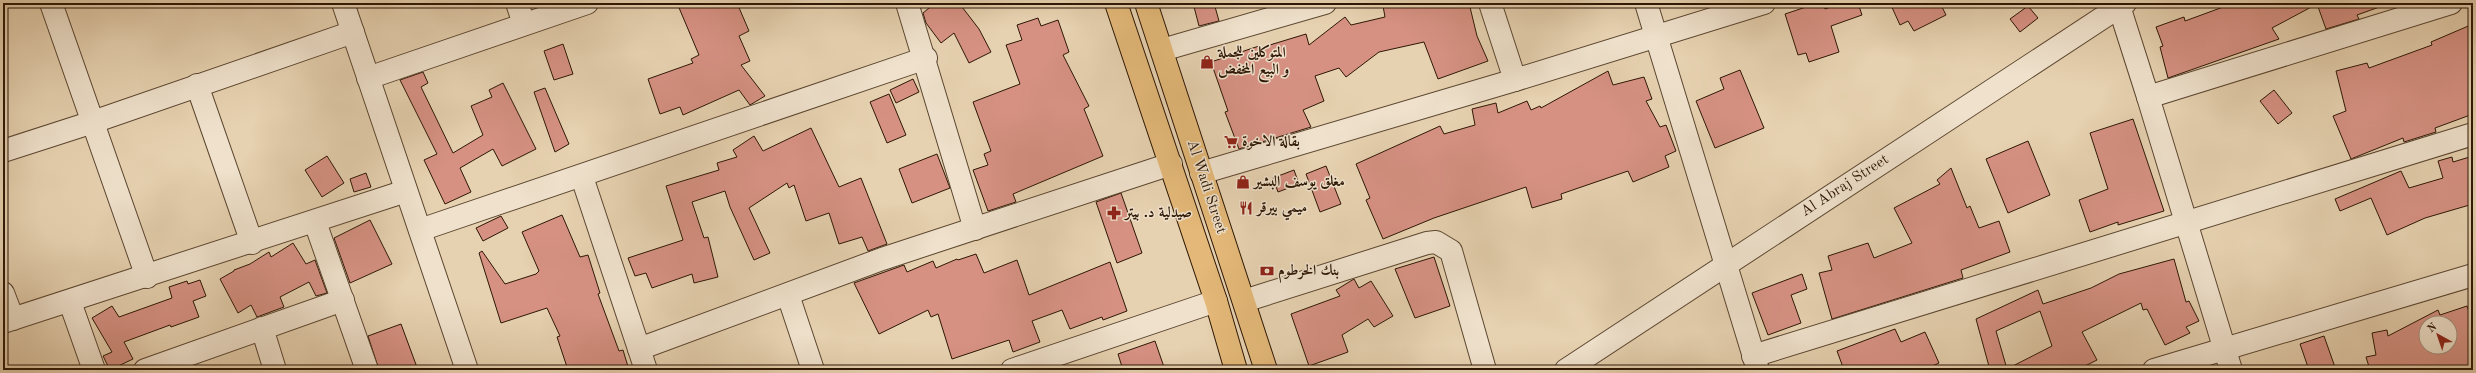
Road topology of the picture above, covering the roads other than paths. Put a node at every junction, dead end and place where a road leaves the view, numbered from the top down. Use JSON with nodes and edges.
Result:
{"nodes":[{"id":1,"x":51,"y":3,"type":"edge"},
{"id":2,"x":343,"y":3,"type":"edge"},
{"id":3,"x":517,"y":3,"type":"edge"},
{"id":4,"x":587,"y":3,"type":"edge"},
{"id":5,"x":907,"y":3,"type":"edge"},
{"id":6,"x":1116,"y":3,"type":"edge"},
{"id":7,"x":1146,"y":3,"type":"edge"},
{"id":8,"x":1325,"y":3,"type":"edge"},
{"id":9,"x":1490,"y":3,"type":"edge"},
{"id":10,"x":1646,"y":3,"type":"edge"},
{"id":11,"x":1764,"y":3,"type":"edge"},
{"id":12,"x":2451,"y":3,"type":"edge"},
{"id":13,"x":2121,"y":4,"type":"edge"},
{"id":14,"x":524,"y":24,"type":"junction"},
{"id":15,"x":353,"y":32,"type":"junction"},
{"id":16,"x":1656,"y":36,"type":"junction"},
{"id":17,"x":1162,"y":50,"type":"junction"},
{"id":18,"x":926,"y":58,"type":"junction"},
{"id":19,"x":368,"y":78,"type":"junction"},
{"id":20,"x":1515,"y":80,"type":"junction"},
{"id":21,"x":196,"y":85,"type":"junction"},
{"id":22,"x":2148,"y":97,"type":"junction"},
{"id":23,"x":93,"y":122,"type":"junction"},
{"id":24,"x":2473,"y":134,"type":"edge"},
{"id":25,"x":3,"y":151,"type":"edge"},
{"id":26,"x":1171,"y":164,"type":"junction"},
{"id":27,"x":1201,"y":174,"type":"junction"},
{"id":28,"x":582,"y":177,"type":"junction"},
{"id":29,"x":406,"y":192,"type":"junction"},
{"id":30,"x":316,"y":222,"type":"junction"},
{"id":31,"x":2187,"y":223,"type":"junction"},
{"id":32,"x":976,"y":229,"type":"junction"},
{"id":33,"x":420,"y":230,"type":"junction"},
{"id":34,"x":252,"y":243,"type":"junction"},
{"id":35,"x":1725,"y":265,"type":"junction"},
{"id":36,"x":2473,"y":275,"type":"edge"},
{"id":37,"x":147,"y":277,"type":"junction"},
{"id":38,"x":3,"y":293,"type":"edge"},
{"id":39,"x":788,"y":295,"type":"junction"},
{"id":40,"x":343,"y":300,"type":"junction"},
{"id":41,"x":1216,"y":301,"type":"junction"},
{"id":42,"x":1244,"y":301,"type":"junction"},
{"id":43,"x":70,"y":302,"type":"junction"},
{"id":44,"x":8,"y":320,"type":"edge"},
{"id":45,"x":262,"y":328,"type":"junction"},
{"id":46,"x":2224,"y":348,"type":"junction"},
{"id":47,"x":639,"y":349,"type":"junction"},
{"id":48,"x":1756,"y":363,"type":"edge"},
{"id":49,"x":181,"y":364,"type":"edge"},
{"id":50,"x":94,"y":370,"type":"edge"},
{"id":51,"x":145,"y":370,"type":"edge"},
{"id":52,"x":275,"y":370,"type":"edge"},
{"id":53,"x":367,"y":370,"type":"edge"},
{"id":54,"x":467,"y":370,"type":"edge"},
{"id":55,"x":646,"y":370,"type":"edge"},
{"id":56,"x":813,"y":370,"type":"edge"},
{"id":57,"x":1012,"y":370,"type":"edge"},
{"id":58,"x":1236,"y":370,"type":"edge"},
{"id":59,"x":1266,"y":370,"type":"edge"},
{"id":60,"x":1485,"y":370,"type":"edge"},
{"id":61,"x":1566,"y":370,"type":"edge"},
{"id":62,"x":2154,"y":370,"type":"edge"},
{"id":63,"x":2231,"y":370,"type":"edge"}],
"edges":[{"from":1,"to":23,"type":"street"},
{"from":2,"to":15,"type":"street"},
{"from":3,"to":14,"type":"street"},
{"from":4,"to":14,"type":"street"},
{"from":5,"to":18,"type":"street"},
{"from":6,"to":26,"type":"main road","name":"Al Wadi Street"},
{"from":7,"to":17,"type":"main road","name":"Al Wadi Street"},
{"from":8,"to":17,"type":"street"},
{"from":9,"to":20,"type":"street"},
{"from":10,"to":16,"type":"street"},
{"from":11,"to":16,"type":"street"},
{"from":12,"to":22,"type":"street"},
{"from":13,"to":22,"type":"street"},
{"from":13,"to":35,"type":"street","name":"Al Abraj Street"},
{"from":14,"to":19,"type":"street"},
{"from":15,"to":19,"type":"street"},
{"from":15,"to":21,"type":"street"},
{"from":16,"to":20,"type":"street"},
{"from":16,"to":35,"type":"street"},
{"from":17,"to":27,"type":"main road","name":"Al Wadi Street"},
{"from":18,"to":28,"type":"street"},
{"from":18,"to":32,"type":"street"},
{"from":19,"to":29,"type":"street"},
{"from":20,"to":27,"type":"street"},
{"from":21,"to":23,"type":"street"},
{"from":21,"to":34,"type":"street"},
{"from":22,"to":31,"type":"street"},
{"from":23,"to":25,"type":"street"},
{"from":23,"to":37,"type":"street"},
{"from":24,"to":31,"type":"street"},
{"from":26,"to":32,"type":"street"},
{"from":26,"to":41,"type":"main road","name":"Al Wadi Street"},
{"from":27,"to":42,"type":"main road","name":"Al Wadi Street"},
{"from":28,"to":33,"type":"street"},
{"from":28,"to":47,"type":"street"},
{"from":29,"to":30,"type":"street"},
{"from":29,"to":33,"type":"street"},
{"from":30,"to":34,"type":"street"},
{"from":30,"to":40,"type":"street"},
{"from":31,"to":46,"type":"street"},
{"from":31,"to":48,"type":"street"},
{"from":32,"to":39,"type":"street"},
{"from":33,"to":54,"type":"street"},
{"from":34,"to":37,"type":"street"},
{"from":35,"to":48,"type":"street"},
{"from":35,"to":61,"type":"street","name":"Al Abraj Street"},
{"from":36,"to":46,"type":"street"},
{"from":37,"to":43,"type":"street"},
{"from":38,"to":44,"type":"street"},
{"from":39,"to":47,"type":"street"},
{"from":39,"to":56,"type":"street"},
{"from":40,"to":45,"type":"street"},
{"from":40,"to":53,"type":"street"},
{"from":41,"to":57,"type":"street"},
{"from":41,"to":58,"type":"main road","name":"Al Wadi Street"},
{"from":42,"to":59,"type":"main road","name":"Al Wadi Street"},
{"from":42,"to":60,"type":"street"},
{"from":43,"to":44,"type":"street"},
{"from":43,"to":50,"type":"street"},
{"from":45,"to":49,"type":"street"},
{"from":45,"to":52,"type":"street"},
{"from":46,"to":62,"type":"street"},
{"from":46,"to":63,"type":"street"},
{"from":47,"to":55,"type":"street"},
{"from":49,"to":51,"type":"street"}]}
